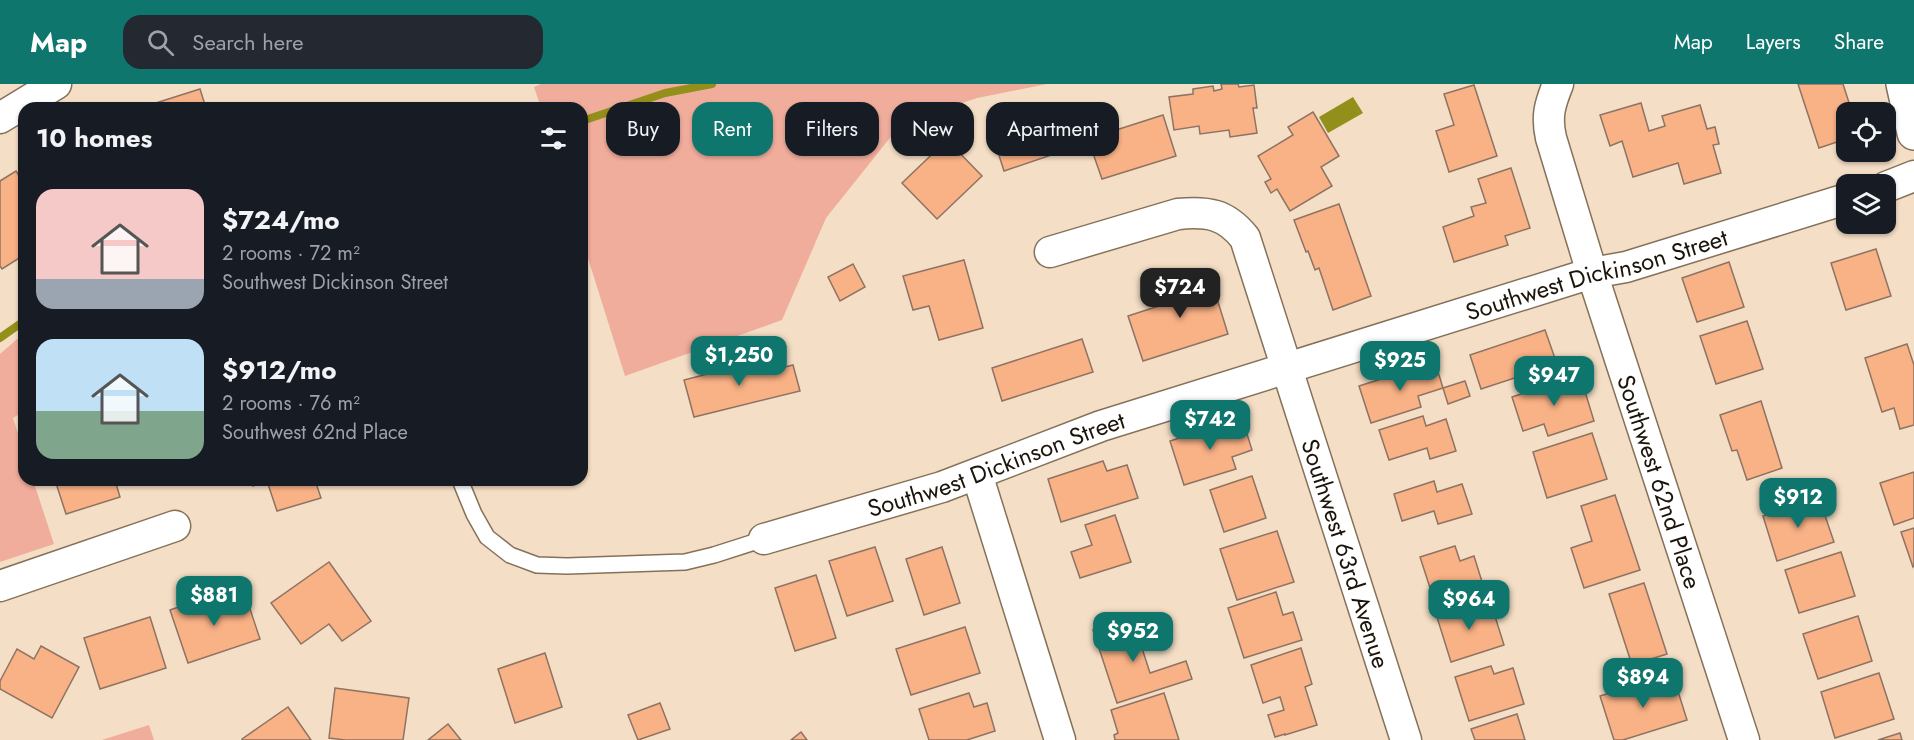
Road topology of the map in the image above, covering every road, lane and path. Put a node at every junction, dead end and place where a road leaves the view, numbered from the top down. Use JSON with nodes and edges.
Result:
{"nodes":[{"id":1,"x":56,"y":84,"type":"edge"},
{"id":2,"x":1557,"y":84,"type":"edge"},
{"id":3,"x":1903,"y":84,"type":"edge"},
{"id":4,"x":26,"y":102,"type":"edge"},
{"id":5,"x":18,"y":107,"type":"edge"},
{"id":6,"x":0,"y":118,"type":"edge"},
{"id":7,"x":1914,"y":133,"type":"edge"},
{"id":8,"x":1914,"y":176,"type":"edge"},
{"id":9,"x":1896,"y":183,"type":"edge"},
{"id":10,"x":1836,"y":202,"type":"edge"},
{"id":11,"x":1050,"y":252,"type":"dead end"},
{"id":12,"x":1592,"y":273,"type":"junction"},
{"id":13,"x":1287,"y":368,"type":"junction"},
{"id":14,"x":978,"y":474,"type":"junction"},
{"id":15,"x":462,"y":486,"type":"edge"},
{"id":16,"x":175,"y":526,"type":"dead end"},
{"id":17,"x":764,"y":539,"type":"joint"},
{"id":18,"x":0,"y":586,"type":"edge"},
{"id":19,"x":1060,"y":740,"type":"edge"},
{"id":20,"x":1406,"y":740,"type":"edge"},
{"id":21,"x":1744,"y":740,"type":"edge"}],
"edges":[{"from":1,"to":4,"type":"street"},
{"from":2,"to":12,"type":"street","name":"Southwest 62nd Place"},
{"from":3,"to":7,"type":"street"},
{"from":5,"to":6,"type":"street"},
{"from":8,"to":9,"type":"street"},
{"from":10,"to":12,"type":"street","name":"Southwest Dickinson Street"},
{"from":11,"to":13,"type":"street","name":"Southwest 63rd Avenue"},
{"from":12,"to":13,"type":"street","name":"Southwest Dickinson Street"},
{"from":12,"to":21,"type":"street","name":"Southwest 62nd Place"},
{"from":13,"to":14,"type":"street","name":"Southwest Dickinson Street"},
{"from":13,"to":20,"type":"street","name":"Southwest 63rd Avenue"},
{"from":14,"to":17,"type":"street","name":"Southwest Dickinson Street"},
{"from":14,"to":19,"type":"street"},
{"from":15,"to":17,"type":"lane"},
{"from":16,"to":18,"type":"street"}]}
